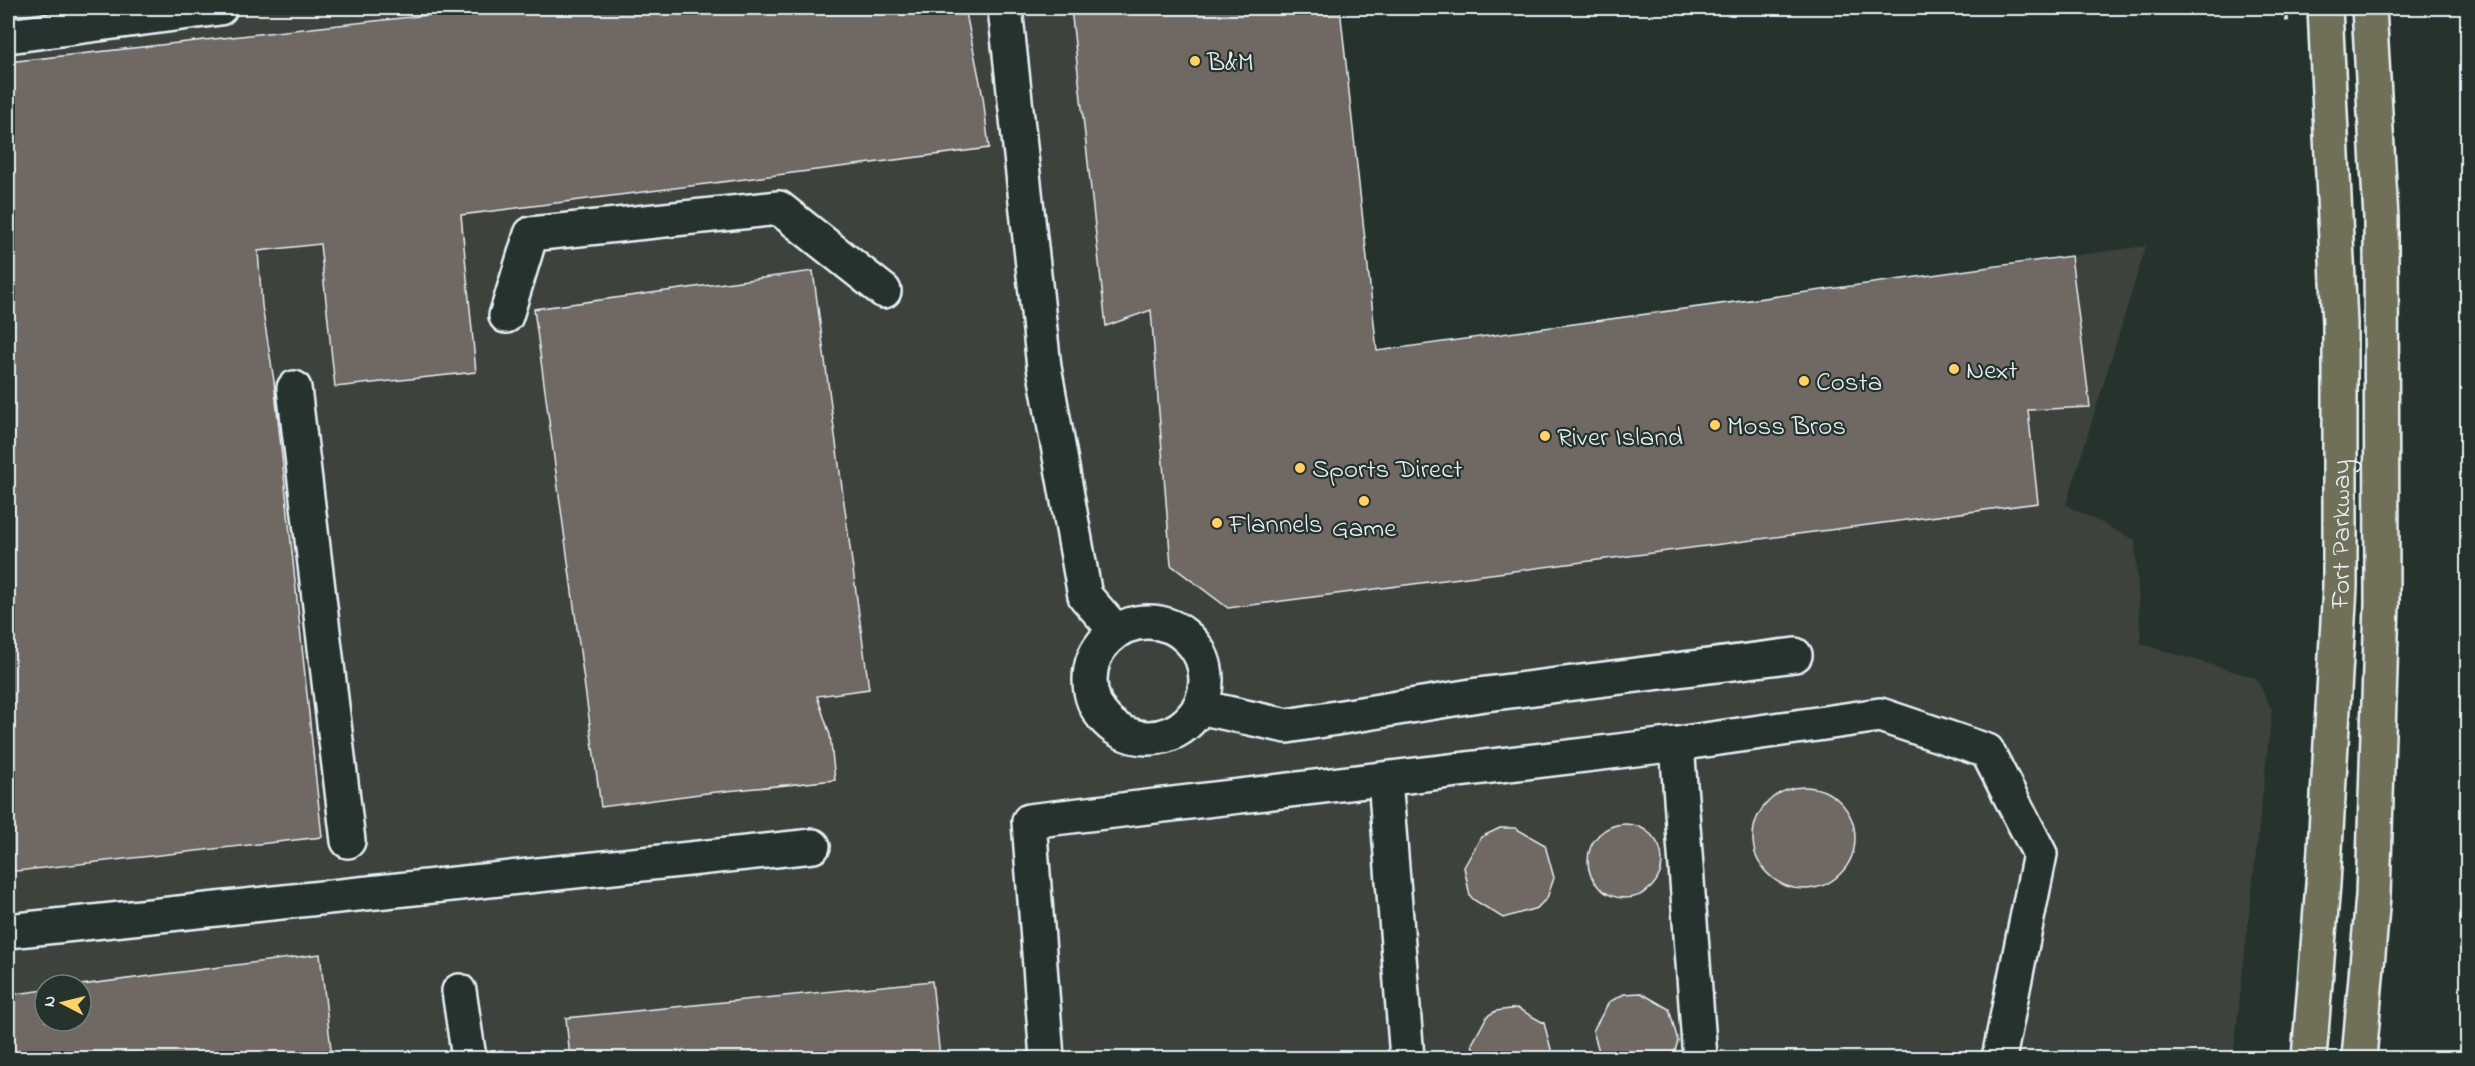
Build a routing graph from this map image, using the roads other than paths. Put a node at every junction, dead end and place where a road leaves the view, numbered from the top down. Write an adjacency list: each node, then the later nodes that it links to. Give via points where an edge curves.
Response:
1 (220, 8): 5 (lane)
2 (1005, 8): 9 (lane, via 1044,367 1085,596)
3 (2325, 8): 23 (main road, Fort Parkway, via 2340,323 2340,586)
4 (2369, 8): 24 (main road, Fort Parkway, via 2381,218 2381,626 2373,896)
5 (8, 36)
6 (884, 291): 7 (lane, via 779,208 531,234)
7 (506, 316)
8 (294, 388): 14 (lane)
9 (1116, 631): 11 (lane, via 1140,622 1161,622 1182,632 1202,658 1206,688); 11 (lane, via 1101,645 1090,671 1090,691 1106,721 1121,732 1142,738 1172,734)
10 (1795, 655): 11 (lane, via 1478,695 1287,726)
11 (1199, 707)
12 (1677, 744): 13 (lane); 21 (lane); 22 (lane, via 1880,715 1987,750 2040,854)
13 (1385, 779): 19 (lane, via 1029,821); 20 (lane)
14 (348, 841)
15 (813, 846): 16 (lane)
16 (8, 931)
17 (459, 991): 18 (lane)
18 (470, 1059)
19 (1047, 1059)
20 (1407, 1059)
21 (1700, 1059)
22 (1998, 1059)
23 (2309, 1059)
24 (2359, 1059)

